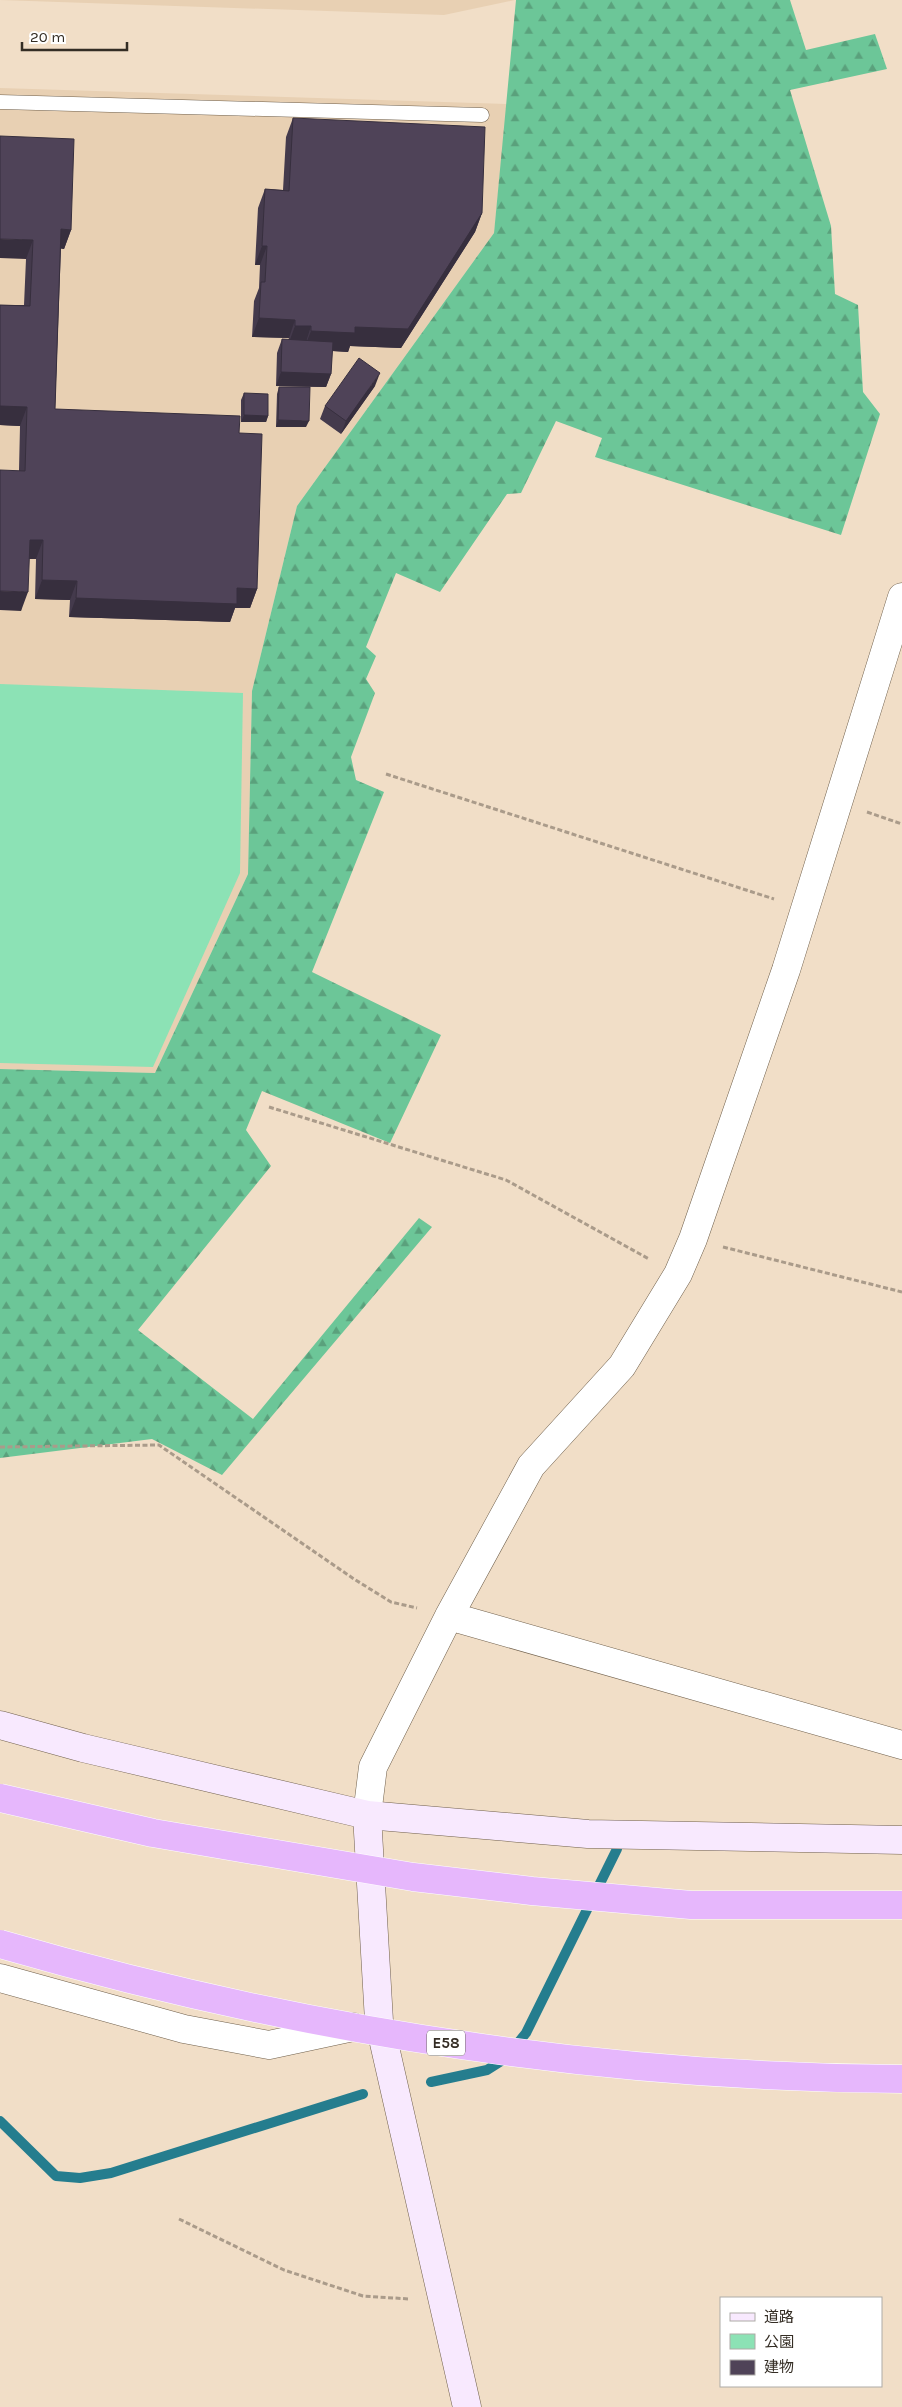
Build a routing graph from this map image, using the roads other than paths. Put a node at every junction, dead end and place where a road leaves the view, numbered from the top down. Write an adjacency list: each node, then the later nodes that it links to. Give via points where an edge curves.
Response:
1 (0, 102): 2 (lane)
2 (482, 115)
3 (902, 597): 4 (street, via 786,970 678,1274 622,1366 532,1466)
4 (448, 1616): 6 (street); 8 (street, via 373,1767)
5 (0, 1725): 8 (street, via 83,1748)
6 (902, 1745)
7 (0, 1798): 10 (highway, bridge, via 153,1834 413,1877 691,1905)
8 (367, 1815): 9 (street, via 588,1834); 13 (street)
9 (902, 1840)
10 (902, 1905)
11 (0, 1944): 14 (highway, E58, bridge, via 63,1962 311,2020 415,2039 523,2054 731,2075)
12 (0, 1978): 13 (street, via 184,2029 269,2044)
13 (379, 2021): 15 (street)
14 (902, 2079)
15 (467, 2407)

